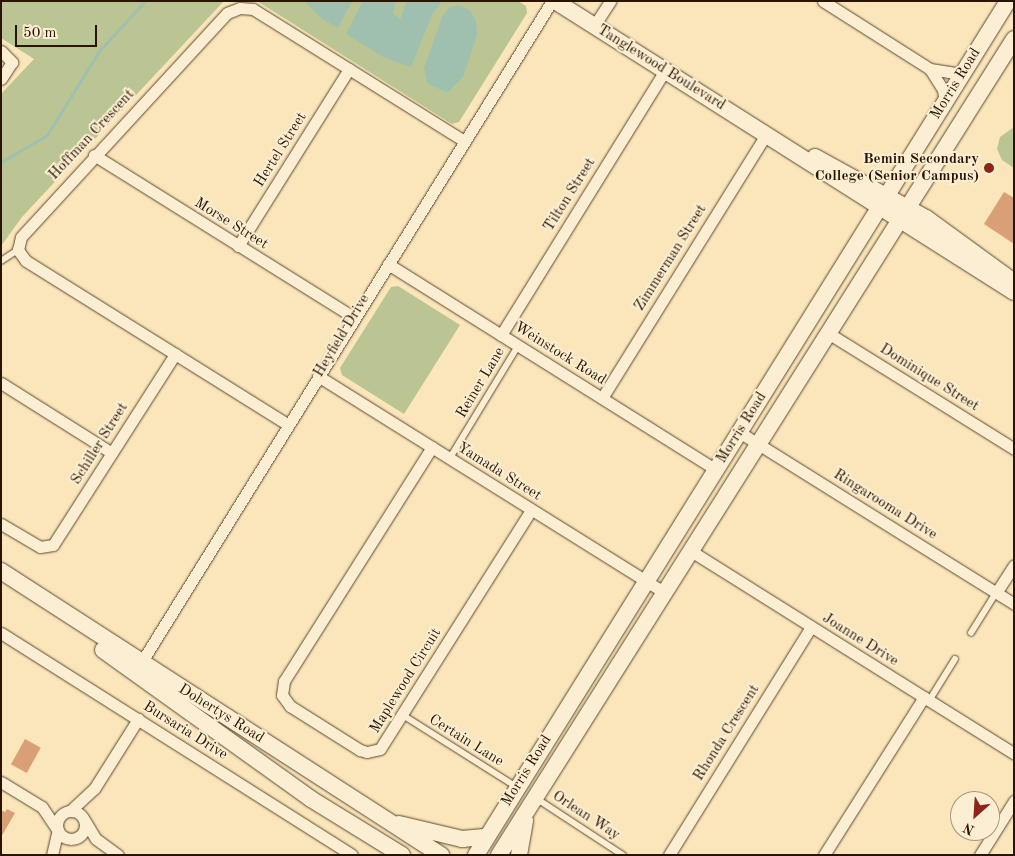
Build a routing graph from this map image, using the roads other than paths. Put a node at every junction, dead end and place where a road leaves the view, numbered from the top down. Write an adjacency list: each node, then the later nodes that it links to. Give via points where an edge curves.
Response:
1 (553, 1): 5 (street, Tanglewood Boulevard); 15 (street, Heyfield Drive)
2 (610, 1): 5 (street)
3 (823, 1): 9 (street)
4 (1008, 1): 11 (street, Morris Road)
5 (594, 26): 10 (street, Tanglewood Boulevard)
6 (1014, 39): 18 (street, Morris Road)
7 (1, 51): 12 (street, via 12,62)
8 (349, 69): 15 (street, Hoffman Crescent); 16 (street, Hoffman Crescent, via 253,9 234,9); 20 (street, Hertel Street)
9 (930, 69): 11 (street); 13 (street, via 943,90)
10 (665, 71): 14 (street, Tanglewood Boulevard); 28 (street, Tilton Street)
11 (962, 74): 13 (street, Morris Road)
12 (1, 79)
13 (945, 101): 17 (street, Morris Road)
14 (766, 135): 17 (street, Tanglewood Boulevard); 33 (street, Zimmerman Street)
15 (464, 141): 23 (street, Heyfield Drive)
16 (94, 155): 20 (street, Morse Street); 21 (street, Hoffman Crescent, via 29,226 18,243)
17 (882, 201): 18 (street, Tanglewood Boulevard); 19 (street, Tanglewood Boulevard); 35 (street, Morris Road)
18 (907, 206): 19 (street, Morris Road); 24 (street, Tanglewood Boulevard, via 971,248)
19 (898, 220): 25 (street, Tanglewood Boulevard); 27 (street, Morris Road)
20 (238, 246): 26 (street, Morse Street)
21 (18, 250): 22 (lane); 30 (street, via 26,261)
22 (1, 261)
23 (388, 264): 26 (street, Heyfield Drive); 28 (street, Weinstock Road)
24 (1014, 282)
25 (1014, 292)
26 (353, 318): 31 (street, Heyfield Drive)
27 (828, 333): 36 (street, Morris Road); 38 (street, Dominique Street)
28 (501, 335): 29 (street, Weinstock Road)
29 (518, 346): 33 (street, Weinstock Road); 40 (lane, Reiner Lane)
30 (175, 354): 34 (street); 39 (street, Schiller Street)
31 (318, 376): 34 (street, Heyfield Drive); 37 (street, Yamada Street)
32 (1, 383): 39 (street)
33 (602, 398): 41 (street, Weinstock Road)
34 (287, 424): 55 (street, Heyfield Drive)
35 (739, 432): 36 (street, Ringarooma Drive); 41 (street, Morris Road)
36 (758, 444): 44 (street, Morris Road); 49 (street, Ringarooma Drive)
37 (432, 447): 40 (street, Yamada Street); 57 (street, Maplewood Circuit, via 281,688 290,706 368,752 384,745)
38 (1014, 449)
39 (112, 453): 43 (street, Schiller Street, via 58,540 48,547 33,544)
40 (450, 458): 42 (street, Yamada Street)
41 (716, 470): 47 (street, Morris Road)
42 (532, 510): 47 (street, Yamada Street); 57 (street, Maplewood Circuit)
43 (1, 524)
44 (691, 551): 48 (street, Morris Road); 51 (street, Joanne Drive)
45 (1014, 565): 49 (street)
46 (1, 572): 55 (street, Dohertys Road)
47 (646, 581): 48 (street, Yamada Street); 61 (street, Morris Road)
48 (665, 593): 63 (street, Morris Road)
49 (996, 593): 50 (street, Ringarooma Drive); 53 (lane)
50 (1014, 604)
51 (811, 627): 56 (street, Joanne Drive); 83 (street, Rhonda Crescent)
52 (1, 633): 58 (street, Bursaria Drive)
53 (971, 633)
54 (955, 659): 56 (lane)
55 (138, 668): 69 (street, Dohertys Road); 77 (street, Dohertys Road, via 311,799)
56 (926, 699): 59 (street, Joanne Drive); 84 (street)
57 (403, 715): 61 (lane, Certain Lane)
58 (138, 719): 62 (street); 76 (street, Bursaria Drive)
59 (1014, 754)
60 (1, 782): 65 (street)
61 (517, 787): 71 (street, Morris Road)
62 (94, 789): 66 (street); 68 (street)
63 (536, 798): 67 (street, Morris Road); 82 (lane, Orlean Way)
64 (1014, 801): 85 (street)
65 (38, 805): 66 (street); 70 (street, via 48,813)
66 (69, 811): 68 (street, via 76,812); 70 (street, via 60,816)
67 (525, 816): 80 (street, Morris Road); 81 (street)
68 (84, 820): 72 (street, via 82,834); 73 (street, via 91,833)
69 (392, 822): 71 (street, via 462,839); 78 (street, Dohertys Road)
70 (58, 829): 72 (street, via 66,838); 74 (street)
71 (487, 837): 79 (street, Morris Road)
72 (73, 839): 73 (street); 74 (street)
73 (107, 848): 75 (street)
74 (53, 855)
75 (118, 855)
76 (352, 855)
77 (402, 855)
78 (441, 855)
79 (476, 855)
80 (499, 855)
81 (519, 855)
82 (623, 855)
83 (669, 855)
84 (824, 855)
85 (980, 855)

